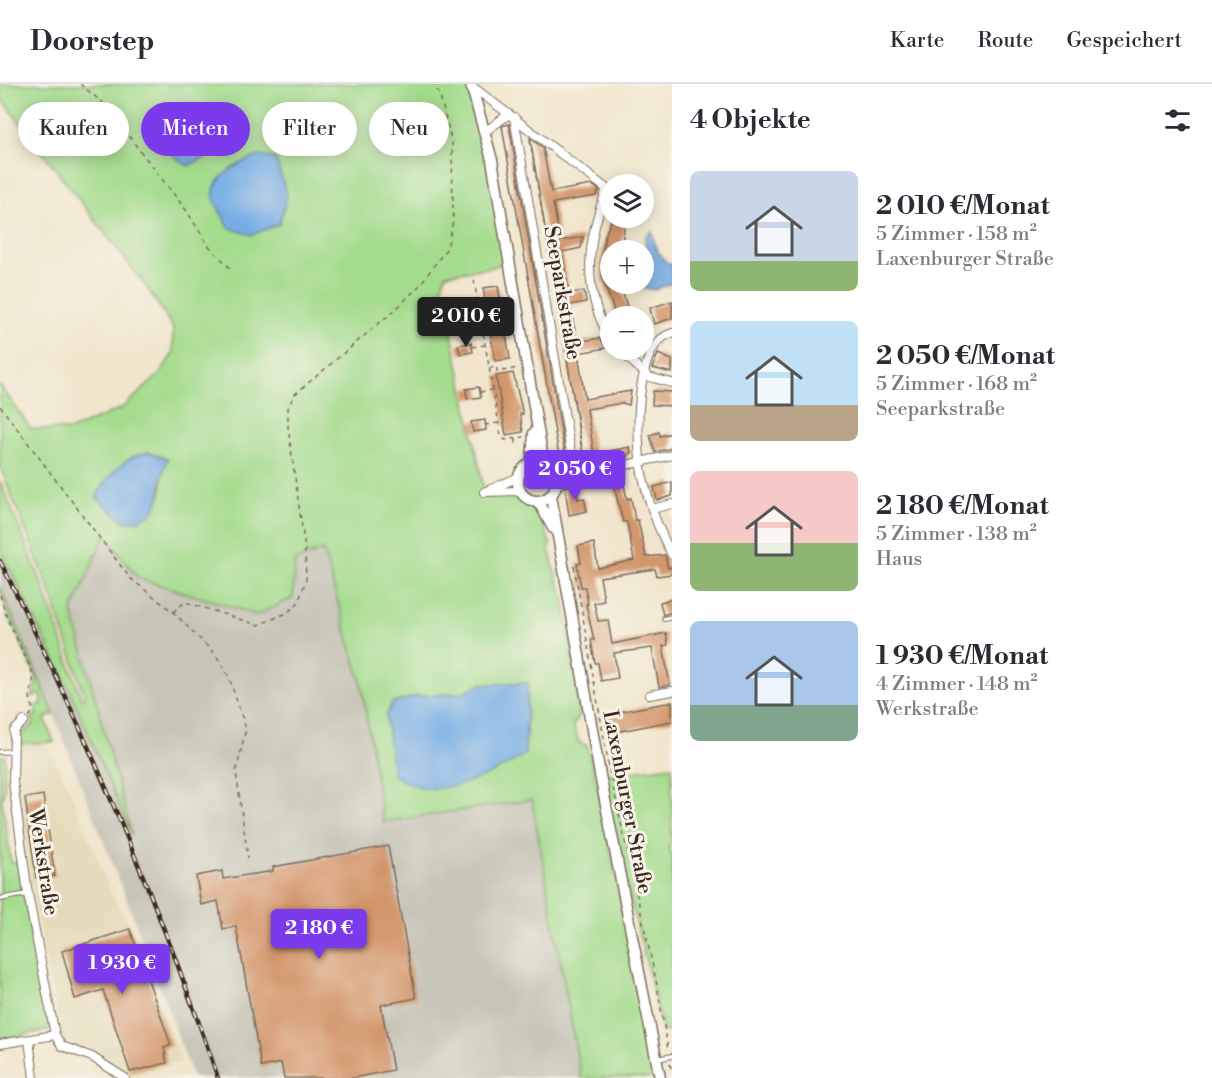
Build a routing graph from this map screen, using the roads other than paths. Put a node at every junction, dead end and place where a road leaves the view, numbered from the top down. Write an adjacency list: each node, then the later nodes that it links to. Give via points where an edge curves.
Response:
1 (472, 85): 2 (street); 3 (main road)
2 (512, 116): 3 (street); 4 (street, via 607,189 590,244 589,272); 15 (street, Seeparkstraße)
3 (486, 131): 9 (main road)
4 (600, 317)
5 (672, 333): 7 (street, via 655,345)
6 (630, 360): 7 (street)
7 (644, 372): 8 (street); 11 (street)
8 (672, 383)
9 (535, 409): 12 (main road); 13 (main road, via 532,459)
10 (672, 455): 11 (street)
11 (640, 461): 15 (street); 22 (street)
12 (544, 465): 13 (main road); 14 (main road)
13 (528, 466): 16 (main road)
14 (554, 473): 15 (street); 17 (main road)
15 (574, 473): 17 (street)
16 (519, 477): 18 (main road); 18 (street, via 484,492)
17 (556, 485): 19 (main road)
18 (520, 490): 20 (main road)
19 (550, 496): 20 (main road); 23 (main road, Laxenburger Straße)
20 (535, 501): 23 (main road, Laxenburger Straße)
21 (672, 504): 22 (street)
22 (652, 509): 24 (street)
23 (556, 534): 38 (main road, Laxenburger Straße)
24 (672, 555)
25 (672, 617): 26 (lane)
26 (664, 619)
27 (672, 691): 28 (street)
28 (650, 695)
29 (24, 721): 30 (street, Werkstraße, via 14,731)
30 (12, 751): 31 (lane); 32 (street, Werkstraße, via 12,782)
31 (0, 752)
32 (28, 894): 33 (lane); 34 (street, Werkstraße)
33 (0, 899)
34 (55, 1035): 35 (street); 40 (street, via 62,1046 92,1057)
35 (29, 1040): 36 (street); 39 (street)
36 (0, 1044)
37 (671, 1057): 38 (lane)
38 (657, 1059): 41 (main road, Laxenburger Straße)
39 (34, 1078)
40 (125, 1078)
41 (660, 1078)

